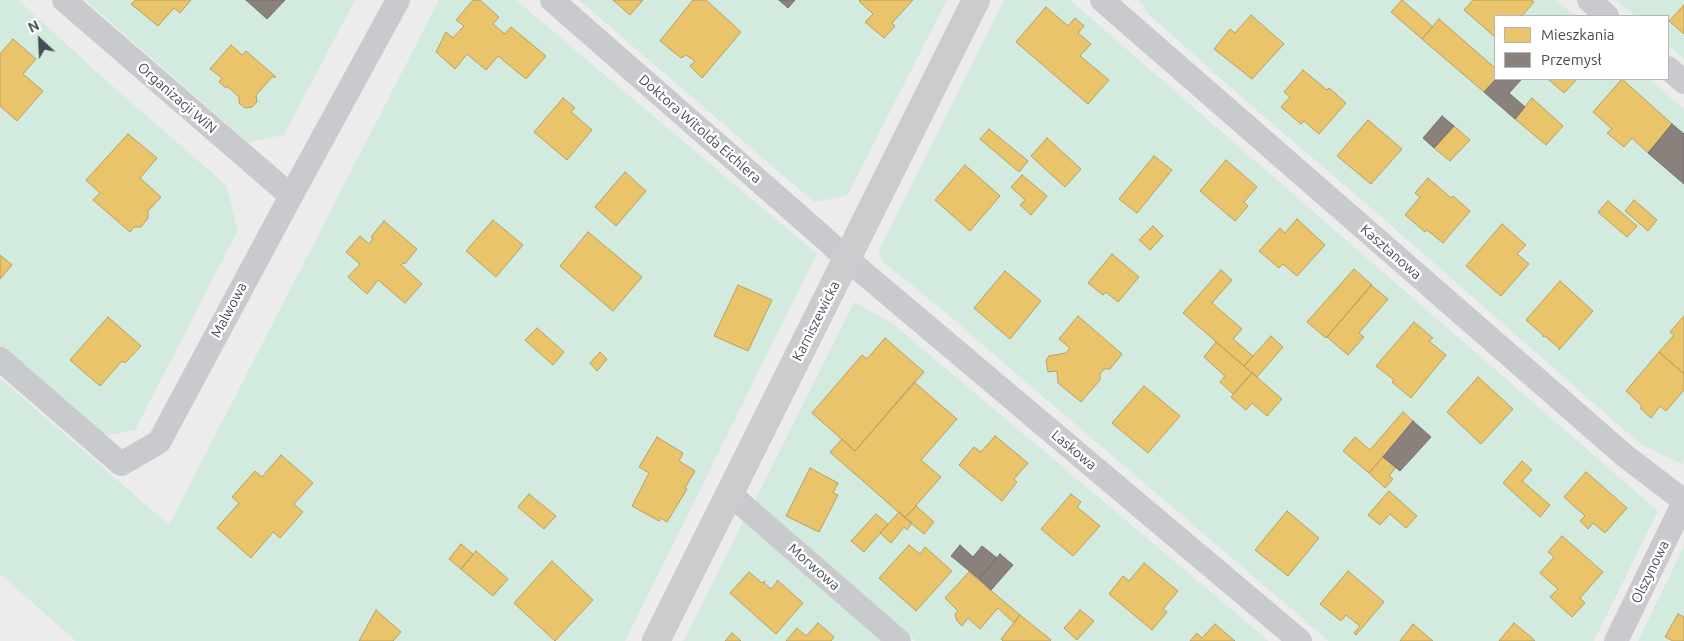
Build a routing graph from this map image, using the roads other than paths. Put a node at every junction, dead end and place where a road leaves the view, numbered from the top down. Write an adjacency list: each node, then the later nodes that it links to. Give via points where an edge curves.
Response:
1 (64, 0): 10 (street, Organizacji WiN)
2 (398, 0): 10 (street, Malwowa)
3 (552, 0): 11 (street, Doktora Witolda Eichlera)
4 (976, 0): 11 (street, Karniszewicka)
5 (1102, 0): 14 (street, Kasztanowa, via 1624,455)
6 (1589, 0): 7 (street)
7 (1606, 15)
8 (1669, 69): 9 (street)
9 (1684, 82)
10 (290, 196): 12 (street, Malwowa, via 159,442 121,464)
11 (847, 259): 13 (street, Karniszewicka); 17 (street, Laskowa)
12 (0, 359)
13 (730, 494): 15 (street, Karniszewicka); 16 (street, Morwowa)
14 (1684, 502): 18 (street, Olszynowa)
15 (656, 641)
16 (899, 641)
17 (1300, 641)
18 (1616, 641)

